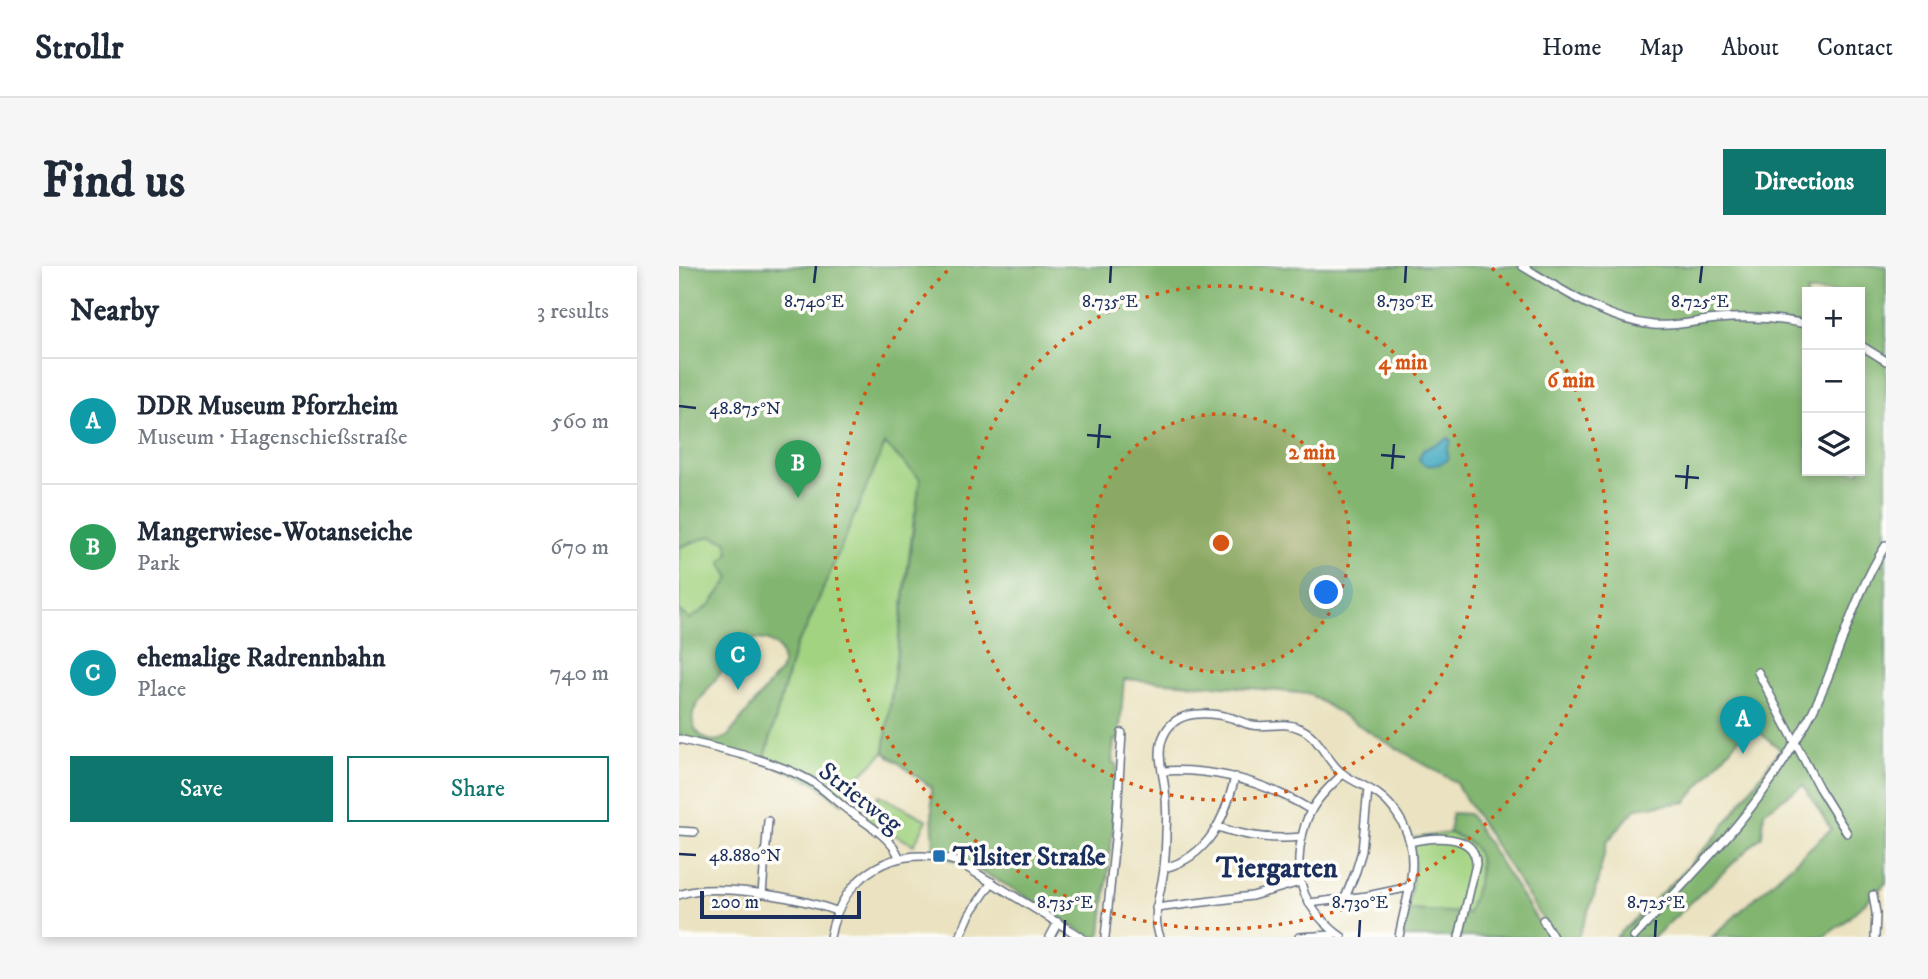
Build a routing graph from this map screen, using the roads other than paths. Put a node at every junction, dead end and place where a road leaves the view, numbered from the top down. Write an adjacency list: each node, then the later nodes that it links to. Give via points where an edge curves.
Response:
1 (1522, 266): 2 (street, via 1595,307 1640,323 1672,325 1752,317)
2 (1802, 323)
3 (1865, 348): 4 (street)
4 (1886, 361)
5 (1886, 545): 9 (street, via 1866,580 1825,684)
6 (1758, 672): 9 (street)
7 (1122, 733): 41 (street)
8 (679, 740): 22 (street, Strietweg, via 805,778 882,835)
9 (1796, 742): 19 (street); 47 (street, via 1735,830)
10 (1162, 771): 11 (street, via 1160,746 1168,728 1191,714 1204,714 1250,725 1284,724 1301,729 1319,743); 12 (street, via 1206,771); 23 (street, via 1167,810)
11 (1343, 774): 13 (street); 14 (street)
12 (1235, 777): 14 (street); 16 (street)
13 (1368, 789): 21 (street, via 1397,814); 30 (street, via 1362,851)
14 (1311, 810): 20 (street)
15 (768, 821): 27 (street)
16 (1218, 827): 20 (street, via 1274,839); 23 (street, via 1187,861)
17 (679, 831): 18 (street)
18 (694, 832)
19 (1847, 832)
20 (1302, 837): 25 (street)
21 (1410, 842): 26 (street); 45 (street, via 1449,839 1474,852 1476,864)
22 (899, 857): 24 (street, Strietweg, via 958,862); 33 (street, via 866,874)
23 (1164, 868): 32 (street)
24 (992, 882): 35 (street, Strietweg); 38 (street)
25 (1300, 882): 31 (street); 32 (street, via 1252,896)
26 (1410, 887): 30 (street); 44 (street)
27 (762, 894): 28 (street, via 713,890); 33 (street)
28 (679, 895)
29 (1873, 895): 48 (street)
30 (1345, 898): 31 (street)
31 (1309, 903): 36 (street)
32 (1156, 908): 42 (street)
33 (836, 911): 37 (street)
34 (1543, 920): 46 (street)
35 (1058, 922): 39 (street); 40 (street, Strietweg)
36 (1339, 934): 43 (street)
37 (830, 937)
38 (960, 937)
39 (1050, 937)
40 (1081, 937)
41 (1105, 937)
42 (1160, 937)
43 (1299, 937)
44 (1399, 937)
45 (1459, 937)
46 (1553, 937)
47 (1634, 937)
48 (1875, 937)

